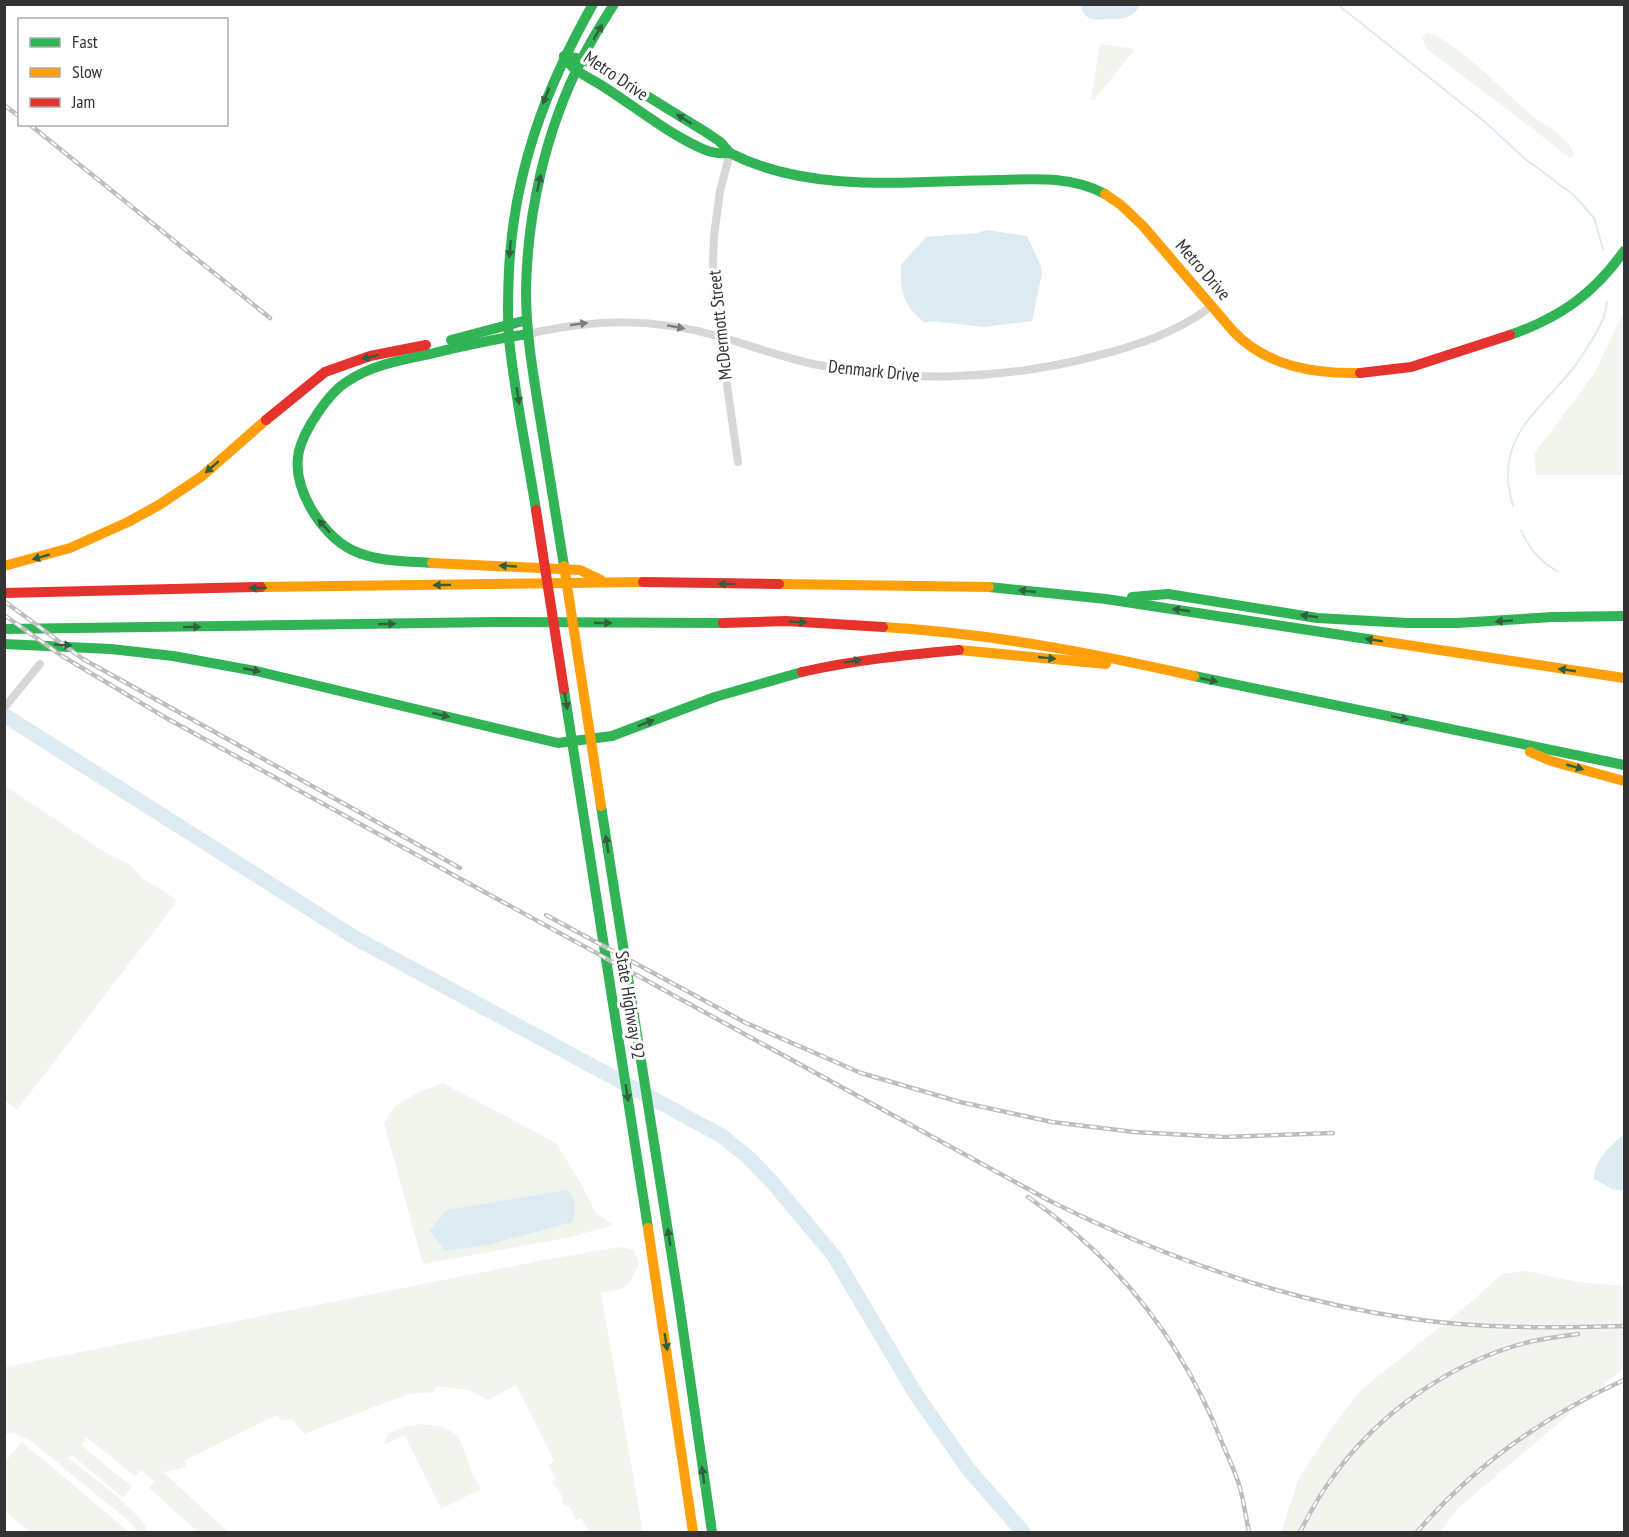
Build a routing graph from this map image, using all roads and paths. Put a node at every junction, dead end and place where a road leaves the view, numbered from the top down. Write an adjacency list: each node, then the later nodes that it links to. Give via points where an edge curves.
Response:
1 (593, 4): 3 (main road, State Highway 92)
2 (614, 4): 4 (main road, State Highway 92, one-way to 2)
3 (564, 56): 4 (main road, Metro Drive); 5 (main road, Metro Drive); 10 (main road, State Highway 92, one-way to 10, via 536,122 520,180 509,247)
4 (582, 59): 5 (main road, State Highway 92); 6 (main road, Metro Drive, one-way to 4, via 704,131)
5 (577, 71): 6 (main road, Metro Drive, via 704,150); 9 (main road, State Highway 92, one-way to 5, via 531,224 546,156)
6 (730, 153): 8 (main road, Metro Drive, via 813,180 1049,179 1086,184 1104,192 1128,211); 12 (street, McDermott Street, via 714,236)
7 (1624, 251): 8 (main road, Metro Drive, via 1594,288 1544,323 1467,350 1389,371 1322,371 1275,359 1247,344)
8 (1212, 306): 12 (street, Denmark Drive, via 1172,331 1133,346 1058,365 982,375 859,372 787,358)
9 (527, 320): 10 (main road); 11 (main road, State Highway 92)
10 (508, 323): 13 (main road, State Highway 92); 15 (main road, one-way to 15, via 325,372 201,477 159,505 70,548)
11 (528, 334): 12 (street, Denmark Drive, one-way to 12, via 589,322 631,322); 13 (main road); 26 (main road, State Highway 92)
12 (720, 336): 14 (street, McDermott Street)
13 (509, 338): 16 (main road, one-way to 13, via 580,570 380,560 350,549 330,533 301,488 297,461 303,439 324,402 347,381 377,366); 28 (main road, State Highway 92, one-way to 28)
14 (738, 462)
15 (4, 567)
16 (606, 582): 17 (main road, one-way to 17); 18 (main road, one-way to 16, via 992,587)
17 (4, 593)
18 (1106, 600): 19 (main road, one-way to 18, via 1408,623 1317,618 1168,594); 24 (main road, one-way to 18)
19 (1624, 616)
20 (4, 629): 23 (main road, one-way to 23, via 786,621 904,628 998,639)
21 (4, 644): 28 (main road, one-way to 28, via 173,656 256,670 558,743)
22 (40, 664): 25 (street)
23 (1152, 667): 26 (main road, one-way to 23, via 612,736 715,697 779,678 889,656 963,650); 27 (main road, one-way to 27)
24 (1624, 678)
25 (4, 708)
26 (591, 739): 28 (main road); 32 (main road, State Highway 92, one-way to 26)
27 (1501, 739): 29 (main road); 30 (main road, one-way to 30, via 1551,761)
28 (572, 741): 31 (main road, State Highway 92, one-way to 31)
29 (1624, 765)
30 (1624, 781)
31 (693, 1533)
32 (712, 1533)

